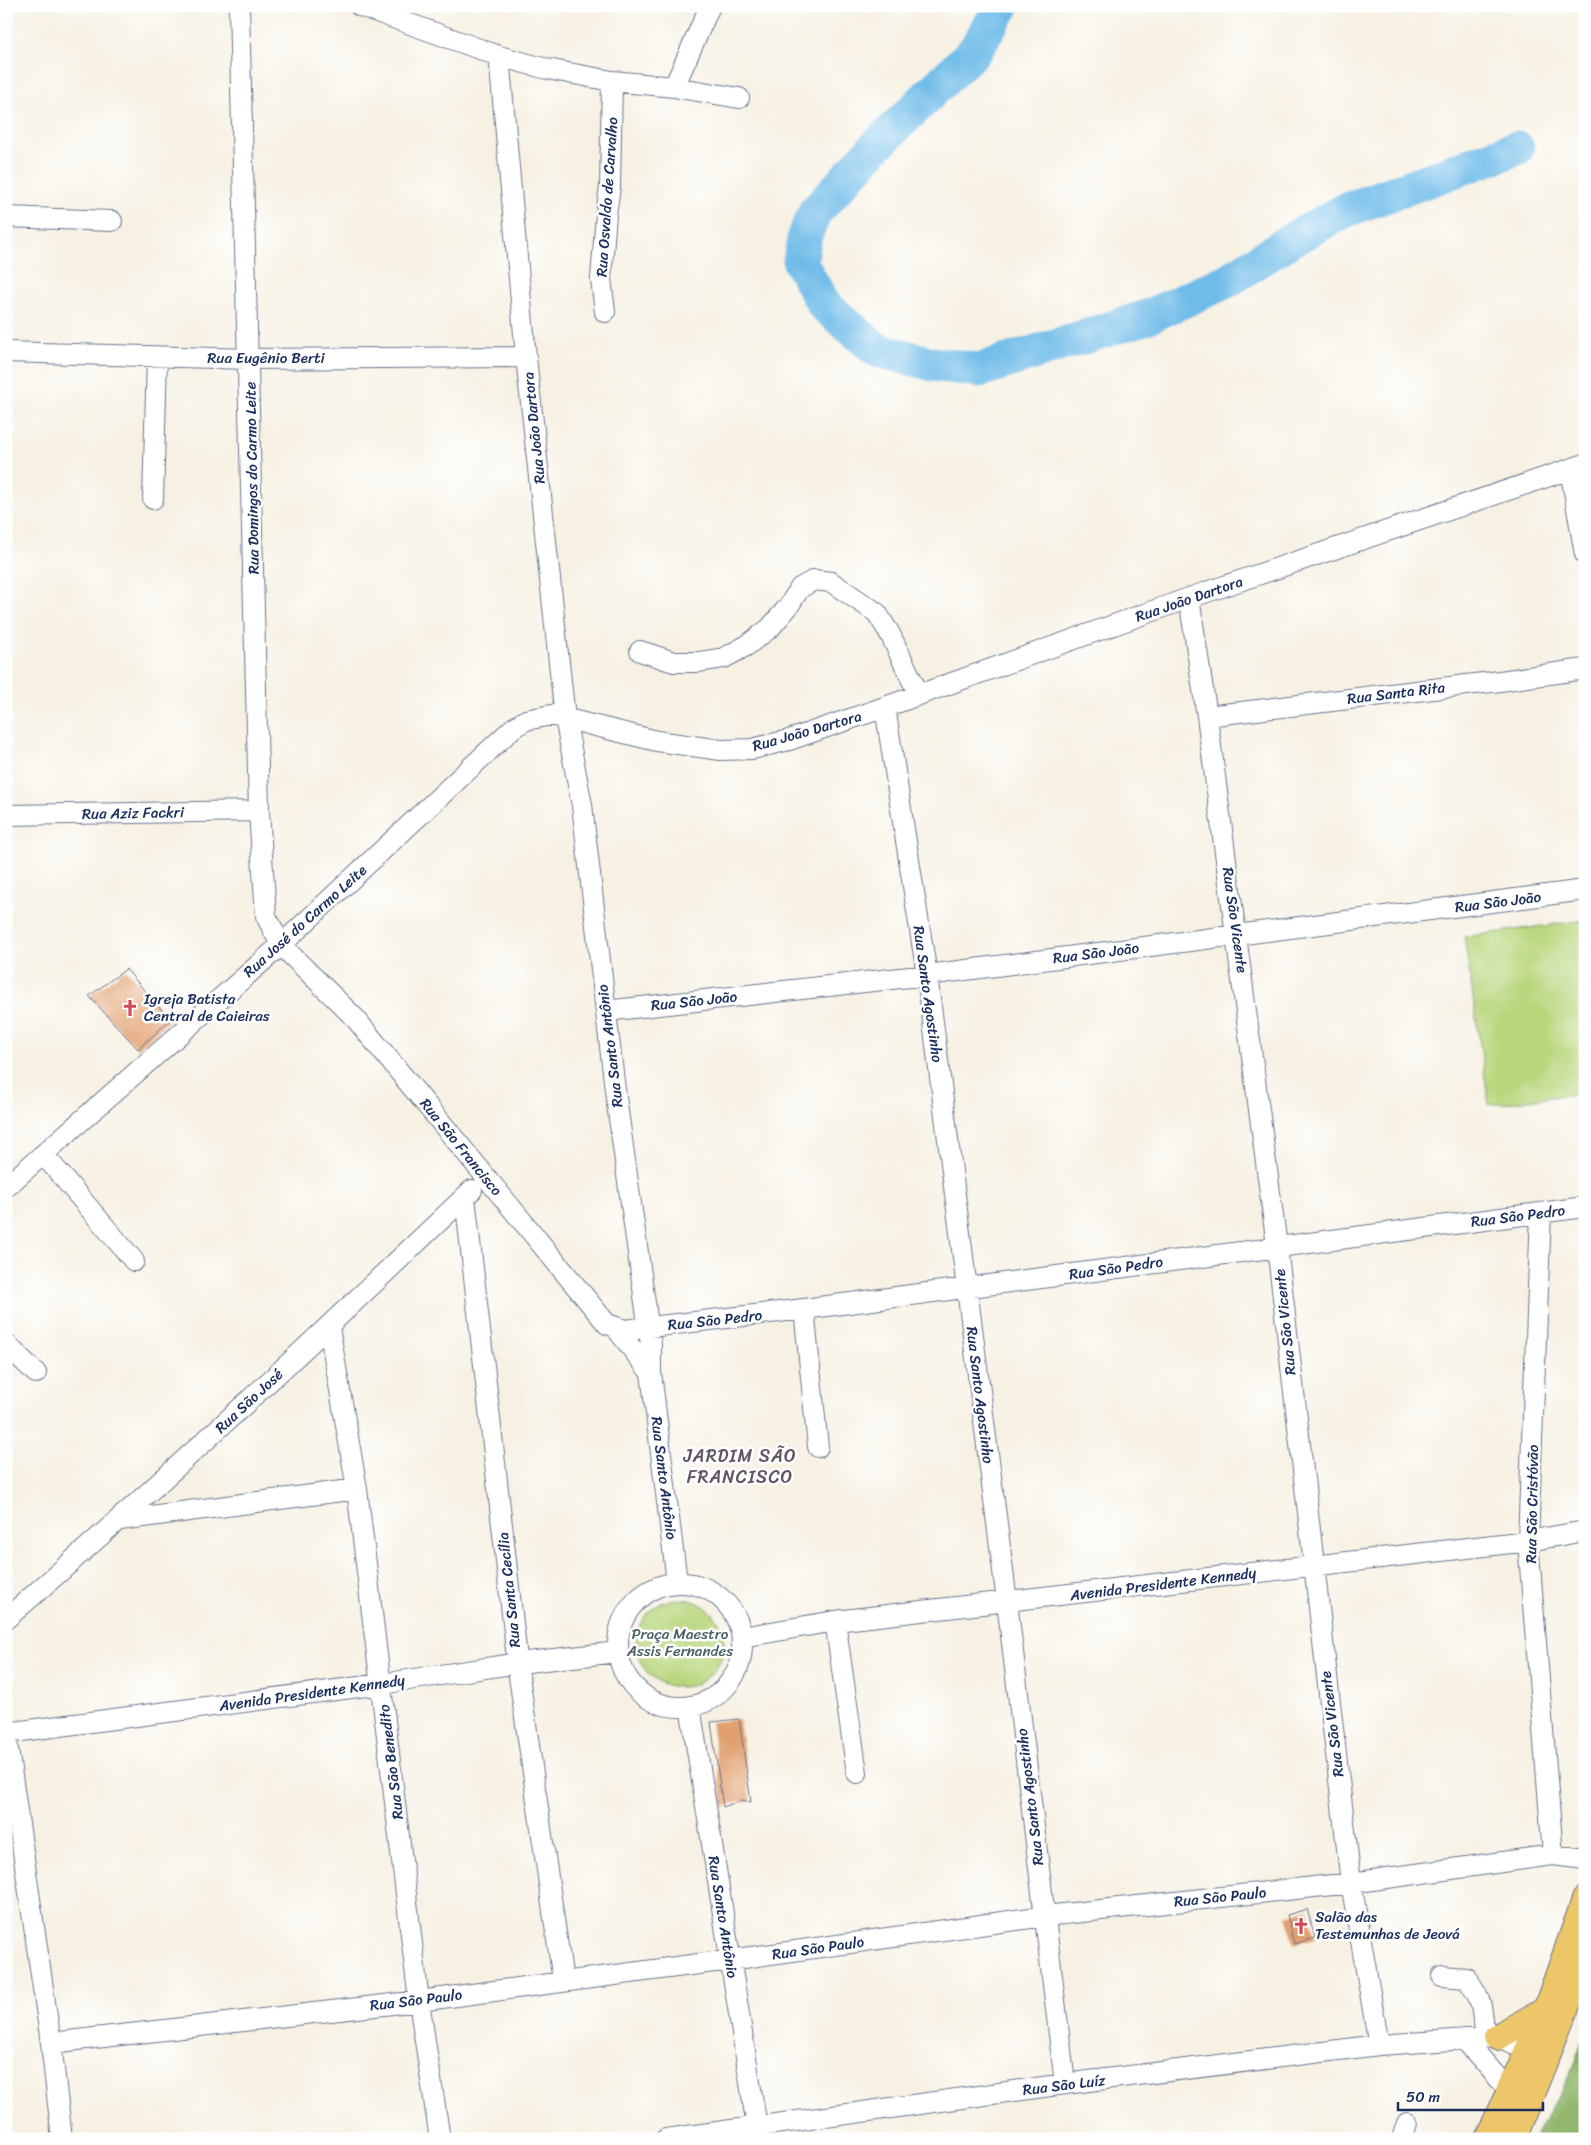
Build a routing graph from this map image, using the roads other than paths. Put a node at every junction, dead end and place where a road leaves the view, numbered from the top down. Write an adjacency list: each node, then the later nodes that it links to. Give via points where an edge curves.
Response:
1 (239, 6): 14 (street, Rua Domingos do Carmo Leite)
2 (360, 6): 4 (street)
3 (710, 6): 6 (street)
4 (499, 56): 5 (street); 13 (street, Rua João Dartora)
5 (612, 81): 6 (street); 10 (street, Rua Osvaldo de Carvalho, via 610,187 601,279)
6 (674, 87): 7 (street)
7 (739, 98)
8 (6, 217): 9 (street)
9 (112, 221)
10 (605, 312)
11 (6, 352): 12 (street, Rua Eugênio Berti)
12 (157, 356): 14 (street, Rua Eugênio Berti); 16 (street)
13 (526, 357): 14 (street, Rua Eugênio Berti); 24 (street, Rua João Dartora)
14 (249, 359): 25 (street, Rua Domingos do Carmo Leite)
15 (1577, 467): 17 (street); 18 (street, Rua João Dartora)
16 (153, 498)
17 (1585, 554)
18 (1189, 598): 21 (street, Rua João Dartora); 23 (street, Rua São Vicente)
19 (640, 651): 21 (street, via 674,662 724,658 770,628 800,588 814,580 831,582 877,613)
20 (1585, 669): 23 (street, Rua Santa Rita)
21 (919, 695): 22 (street, Rua João Dartora)
22 (885, 707): 24 (street, Rua João Dartora, via 789,740 752,749 721,750 657,740); 30 (street, Rua Santo Agostinho)
23 (1207, 716): 28 (street, Rua São Vicente)
24 (565, 718): 29 (street, Rua José do Carmo Leite, via 538,716 513,728); 31 (street, Rua Santo Antônio, via 582,805)
25 (259, 811): 26 (street, Rua Aziz Fackri); 29 (street, Rua Domingos do Carmo Leite, via 266,916)
26 (6, 815)
27 (1585, 890): 28 (street, Rua São João)
28 (1237, 935): 30 (street, Rua São João); 38 (street, Rua São Vicente)
29 (281, 945): 32 (street, Rua José do Carmo Leite); 33 (street, Rua São Francisco, via 355,1018)
30 (927, 975): 31 (street, Rua São João); 40 (street, Rua Santo Agostinho)
31 (606, 1011): 43 (street, Rua Santo Antônio)
32 (44, 1155): 34 (street, Rua José do Carmo Leite); 39 (street)
33 (486, 1177): 35 (street, Rua São José); 44 (street, Rua São Francisco, via 607,1324)
34 (6, 1187)
35 (465, 1197): 42 (street, Rua São José); 60 (street, Rua Santa Cecília)
36 (1585, 1207): 37 (street, Rua São Pedro)
37 (1541, 1213): 38 (street, Rua São Pedro); 52 (street, Rua São Cristóvão)
38 (1277, 1246): 40 (street, Rua São Pedro); 53 (street, Rua São Vicente)
39 (134, 1261)
40 (966, 1289): 41 (street, Rua São Pedro); 55 (street, Rua Santo Agostinho)
41 (804, 1310): 43 (street, Rua São Pedro); 48 (street)
42 (329, 1327): 49 (street, Rua São Benedito); 50 (street, Rua São José)
43 (648, 1327): 44 (street); 47 (street, Rua Santo Antônio)
44 (616, 1328): 47 (street)
45 (6, 1344): 46 (street)
46 (36, 1373)
47 (651, 1373): 54 (street, Rua Santo Antônio)
48 (818, 1447)
49 (357, 1489): 50 (street); 61 (street, Rua São Benedito)
50 (120, 1520): 56 (street, Rua São José)
51 (1585, 1531): 52 (street, Avenida Presidente Kennedy)
52 (1528, 1541): 53 (street, Avenida Presidente Kennedy); 65 (street, Rua São Cristóvão)
53 (1313, 1566): 55 (street, Avenida Presidente Kennedy); 67 (street, Rua São Vicente)
54 (677, 1582): 58 (street, via 715,1593 729,1607); 59 (street, via 658,1586 640,1596 627,1611 620,1629)
55 (1007, 1602): 57 (street, Avenida Presidente Kennedy); 69 (street, Rua Santo Agostinho)
56 (6, 1619)
57 (835, 1621): 58 (street, Avenida Presidente Kennedy); 64 (street)
58 (742, 1637): 62 (street, via 739,1662 732,1678 706,1701)
59 (618, 1652): 60 (street, Avenida Presidente Kennedy); 62 (street, via 622,1669 634,1686 650,1699 669,1706)
60 (518, 1663): 61 (street, Avenida Presidente Kennedy); 73 (street, Rua Santa Cecília)
61 (382, 1684): 63 (street, Avenida Presidente Kennedy); 74 (street, Rua São Benedito)
62 (690, 1706): 70 (street, Rua Santo Antônio)
63 (6, 1734): 77 (street)
64 (857, 1773)
65 (1553, 1855): 66 (street, Rua São Paulo); 67 (street, Rua São Paulo)
66 (1585, 1859)
67 (1351, 1883): 69 (street, Rua São Paulo); 78 (street, Rua São Vicente)
68 (1585, 1900): 75 (main road)
69 (1044, 1916): 70 (street, Rua São Paulo); 80 (street, Rua Santo Agostinho)
70 (729, 1960): 73 (street, Rua São Paulo); 82 (street, Rua Santo Antônio)
71 (1585, 1960): 79 (main road)
72 (1442, 1976): 76 (street, via 1466,1978 1476,1989 1483,2006)
73 (563, 1981): 74 (street, Rua São Paulo)
74 (419, 2001): 77 (street, Rua São Paulo); 86 (street, Rua São Benedito)
75 (1546, 2010): 76 (main road); 79 (main road)
76 (1482, 2038): 78 (street, Rua São Luíz); 79 (street); 81 (street)
77 (51, 2043): 85 (street)
78 (1379, 2045): 80 (street, Rua São Luíz)
79 (1536, 2054): 81 (main road)
80 (1066, 2084): 82 (street, Rua São Luíz)
81 (1514, 2087): 84 (main road)
82 (757, 2127): 83 (street, Rua São Luíz)
83 (730, 2135): 87 (street, Rua São Luíz)
84 (1498, 2135)
85 (62, 2139)
86 (440, 2139)
87 (666, 2139)

